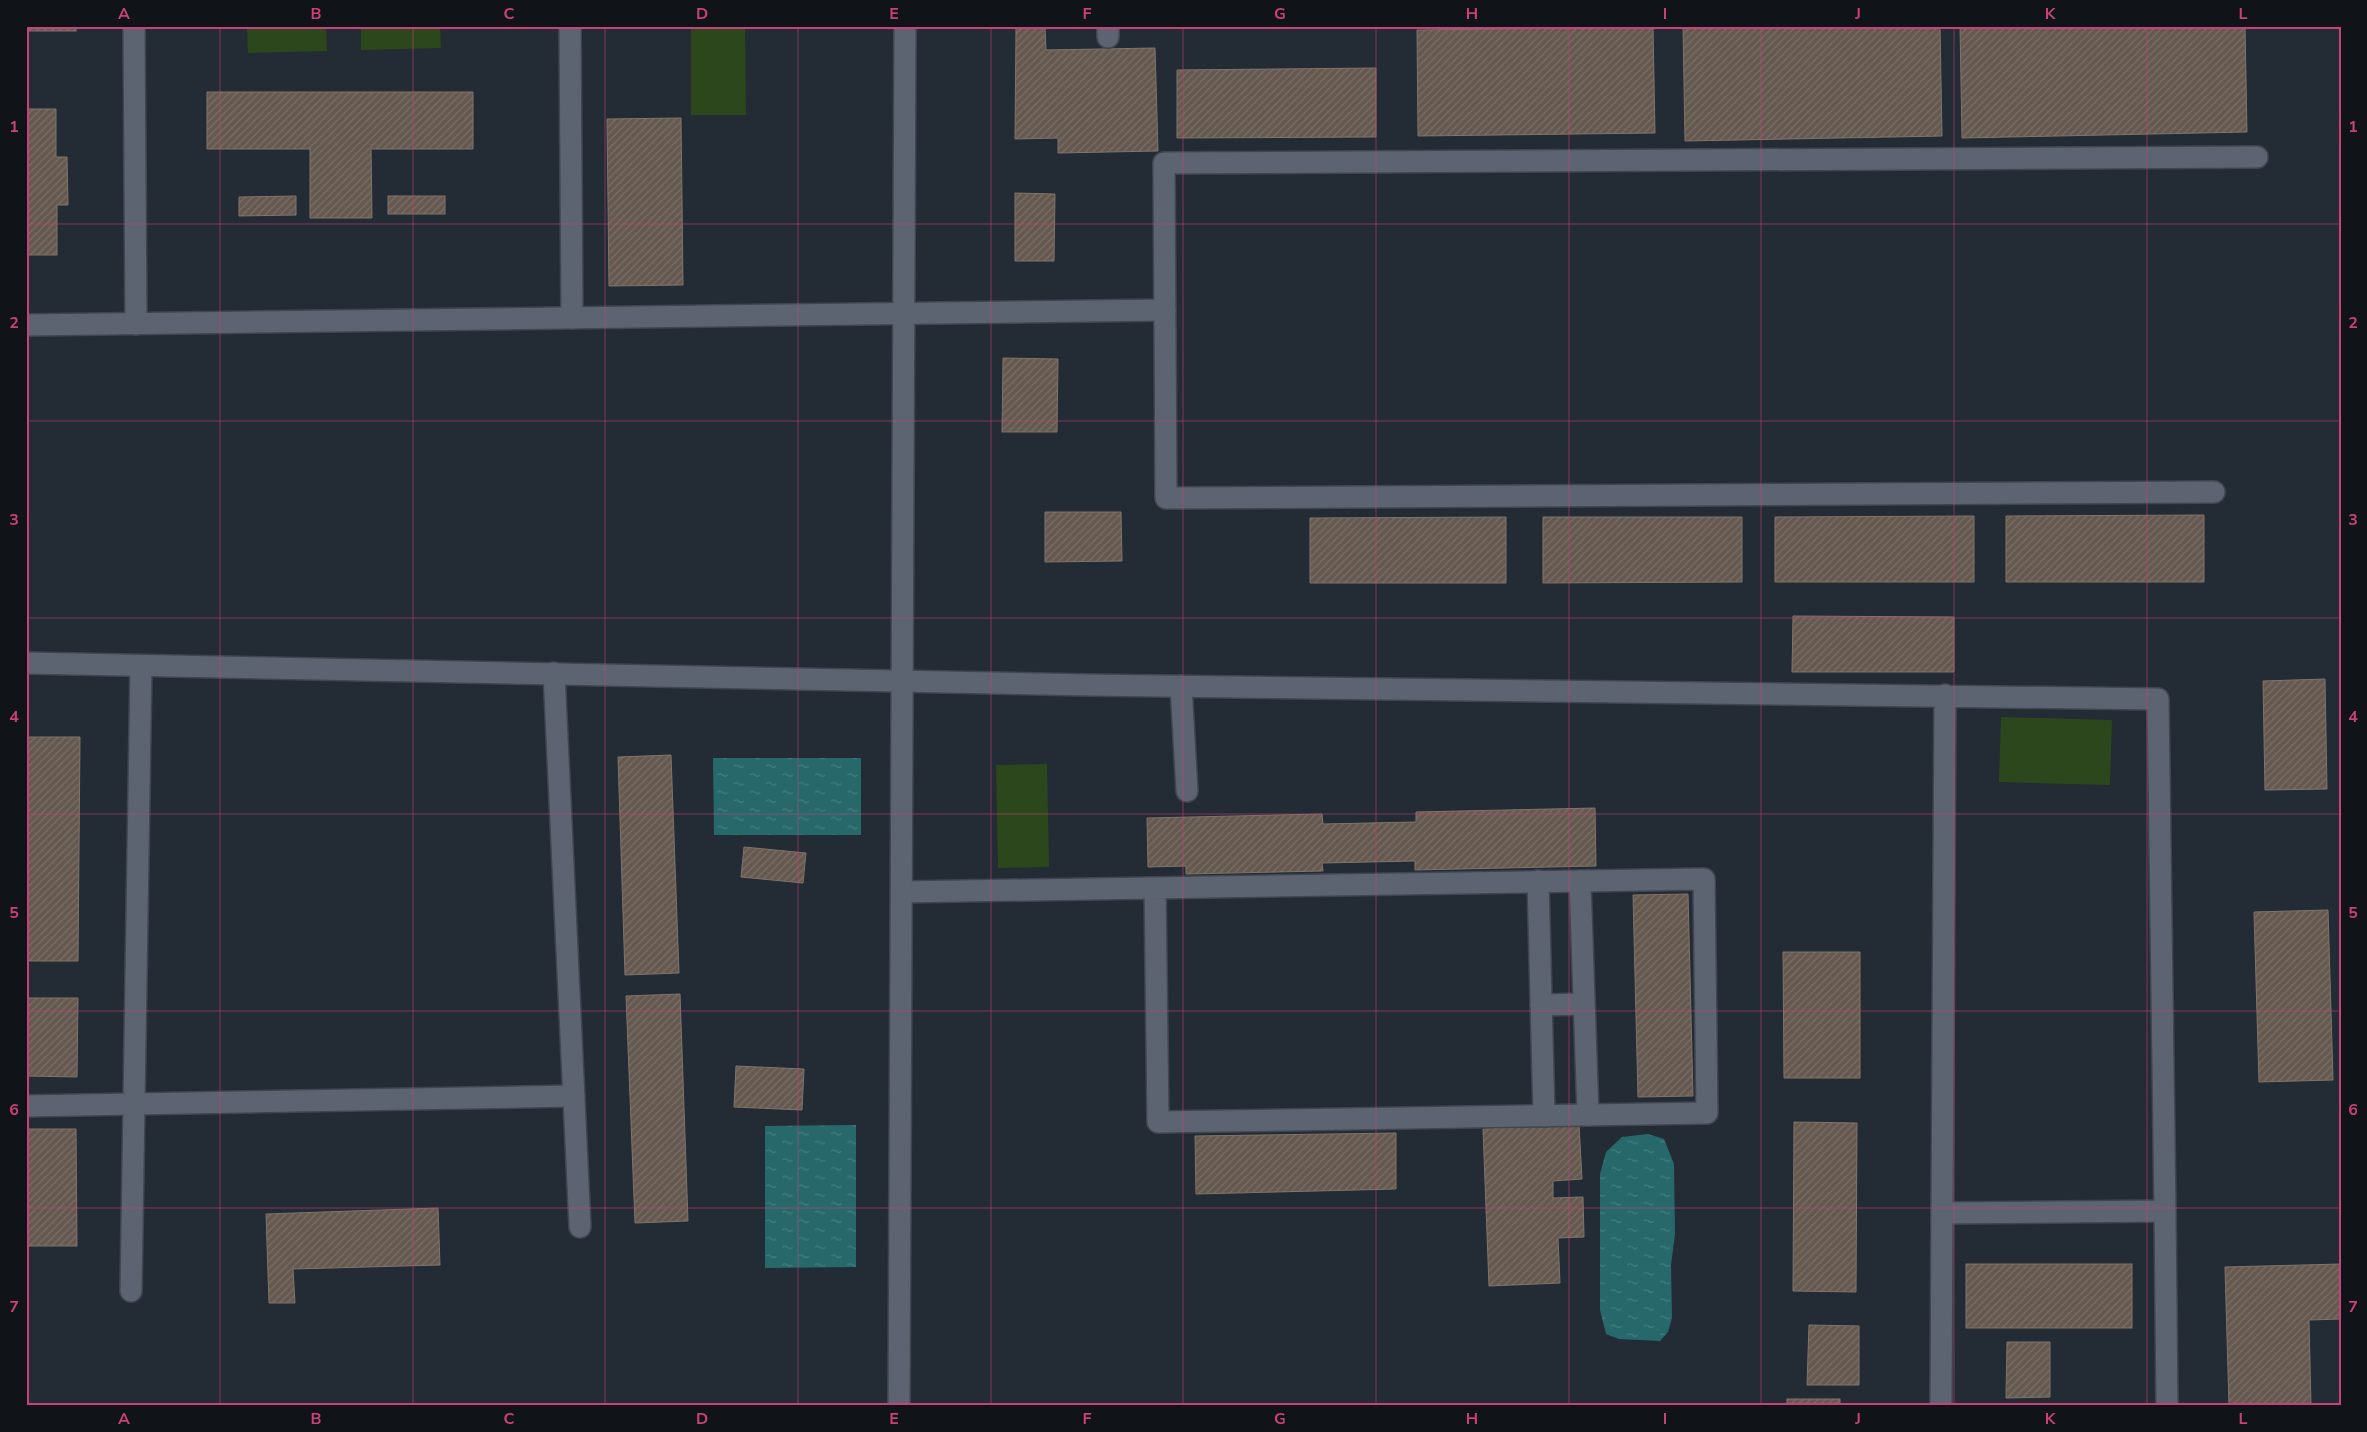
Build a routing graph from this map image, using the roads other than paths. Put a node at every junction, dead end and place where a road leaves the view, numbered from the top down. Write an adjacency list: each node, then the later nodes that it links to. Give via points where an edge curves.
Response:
1 (134, 26): 8 (lane)
2 (570, 26): 7 (lane)
3 (904, 26): 6 (lane)
4 (2257, 157): 5 (lane, via 1164,164)
5 (1165, 310): 6 (lane); 10 (lane, via 1166,498)
6 (903, 314): 7 (lane); 14 (lane)
7 (572, 318): 8 (lane)
8 (136, 324): 9 (lane)
9 (26, 325)
10 (2214, 492)
11 (26, 664): 12 (lane)
12 (141, 666): 13 (lane); 25 (lane)
13 (554, 673): 14 (lane); 24 (lane)
14 (902, 681): 15 (lane); 21 (lane)
15 (1181, 686): 16 (lane); 17 (lane)
16 (1945, 695): 29 (lane, via 2158,699); 30 (lane)
17 (1187, 791)
18 (1538, 881): 19 (lane); 20 (lane); 23 (lane)
19 (1580, 881): 22 (lane); 27 (lane, via 1704,879 1707,1113)
20 (1155, 888): 21 (lane); 28 (lane, via 1158,1122)
21 (902, 892): 33 (lane)
22 (1584, 1004): 23 (lane); 27 (lane)
23 (1541, 1005): 28 (lane)
24 (574, 1096): 25 (lane); 31 (lane)
25 (133, 1104): 26 (lane); 32 (lane)
26 (26, 1106)
27 (1588, 1115): 28 (lane)
28 (1544, 1116)
29 (2165, 1211): 30 (lane); 35 (lane)
30 (1942, 1213): 34 (lane)
31 (580, 1227)
32 (131, 1291)
33 (899, 1406)
34 (1941, 1406)
35 (2167, 1406)

